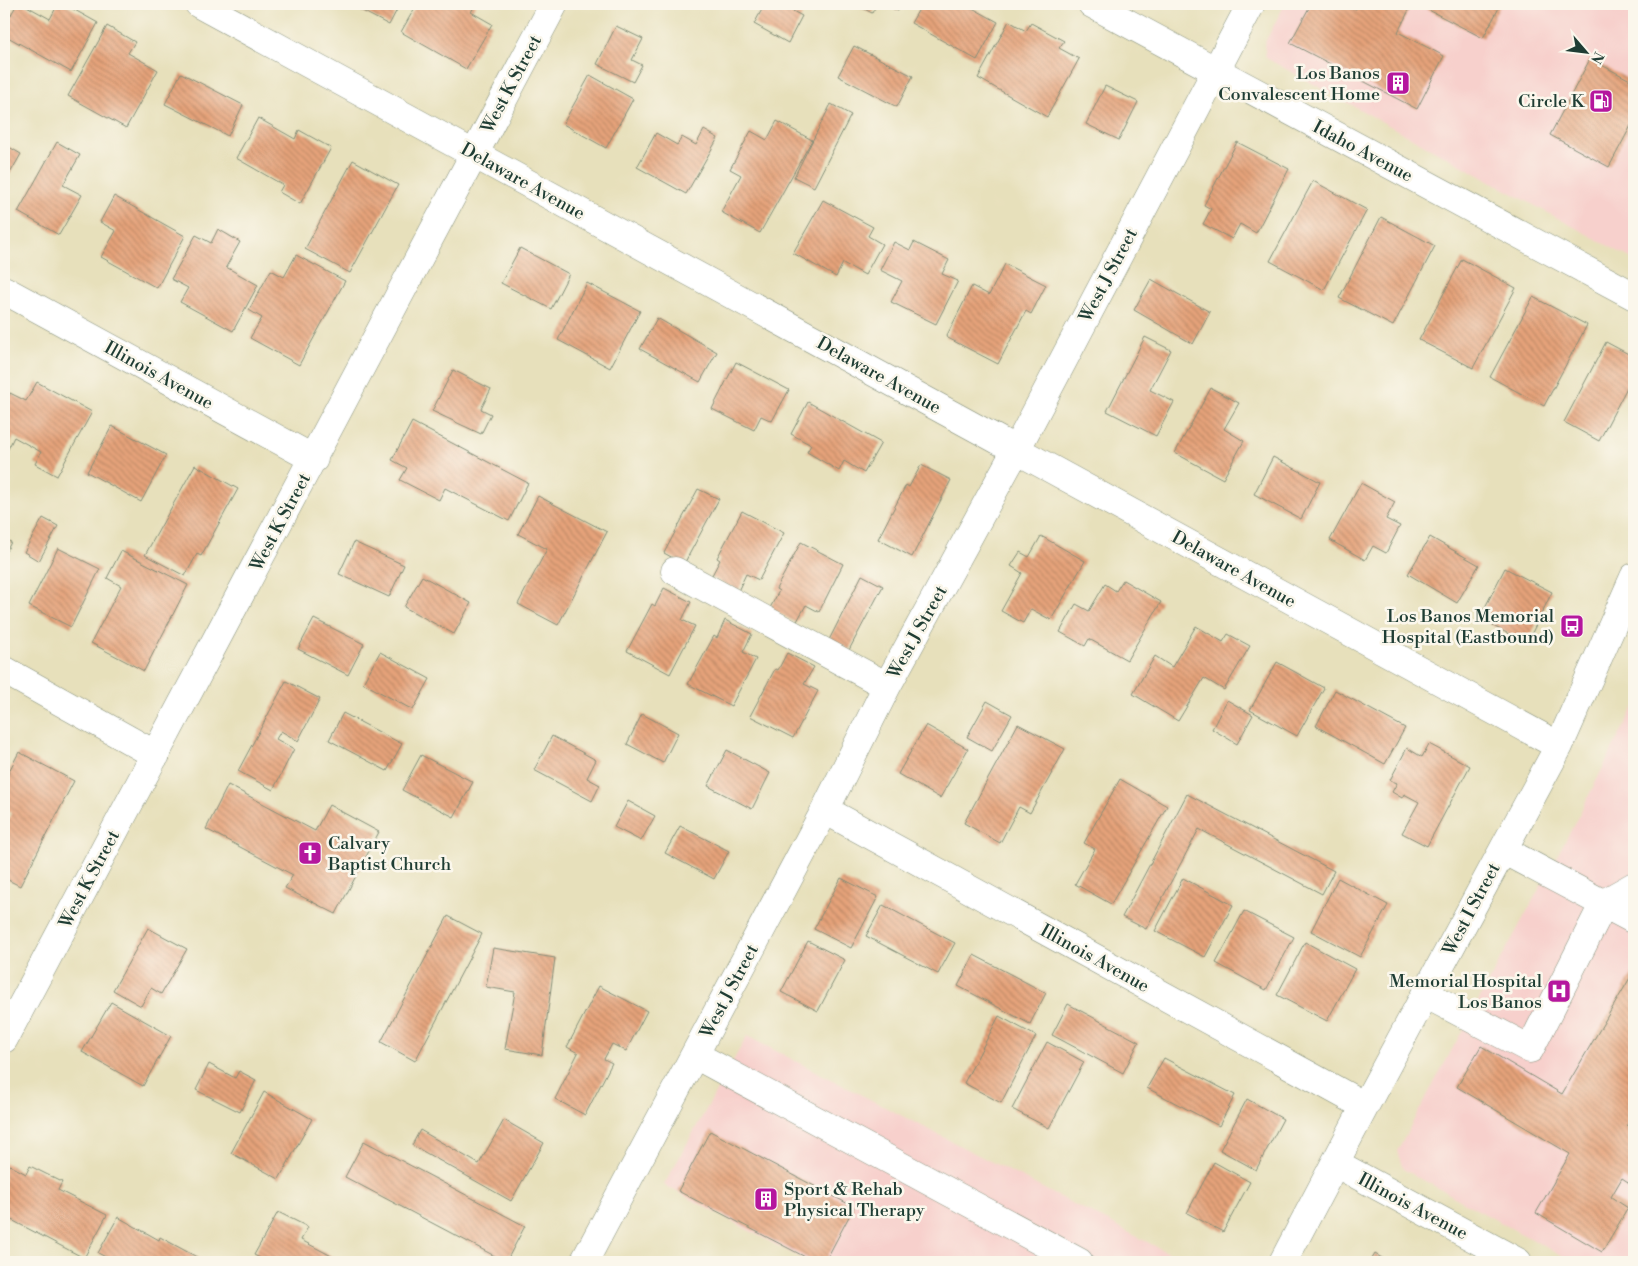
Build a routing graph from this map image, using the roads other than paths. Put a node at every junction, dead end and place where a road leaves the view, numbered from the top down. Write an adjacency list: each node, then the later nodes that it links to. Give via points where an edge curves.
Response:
1 (199, 4): 6 (street, Delaware Avenue)
2 (554, 4): 6 (street, West K Street)
3 (1092, 4): 5 (street, Idaho Avenue)
4 (1251, 4): 5 (street, West J Street)
5 (1215, 71): 8 (street, Idaho Avenue); 9 (street, West J Street)
6 (474, 155): 9 (street, Delaware Avenue); 10 (street, West K Street)
7 (4, 290): 10 (street, Illinois Avenue)
8 (1634, 296)
9 (1016, 450): 15 (street, West J Street); 16 (street, Delaware Avenue)
10 (314, 459): 17 (street, West K Street)
11 (675, 571): 15 (street)
12 (1634, 577): 13 (street, West I Street)
13 (1627, 613): 16 (street, West I Street)
14 (4, 670): 17 (street)
15 (887, 686): 18 (street, West J Street)
16 (1559, 746): 19 (street, West I Street)
17 (156, 755): 24 (street, West K Street)
18 (825, 810): 25 (street, West J Street); 26 (street, Illinois Avenue)
19 (1503, 850): 21 (street); 23 (street, West I Street)
20 (1634, 886): 21 (street)
21 (1604, 904): 22 (street); 23 (street, via 1530,1049)
22 (1634, 920)
23 (1426, 994): 26 (street, West I Street)
24 (4, 1039)
25 (695, 1055): 28 (street, West J Street); 29 (street)
26 (1365, 1106): 27 (street, West I Street)
27 (1335, 1163): 30 (street, West I Street); 31 (street, Illinois Avenue)
28 (584, 1262)
29 (1079, 1262)
30 (1283, 1262)
31 (1518, 1262)

